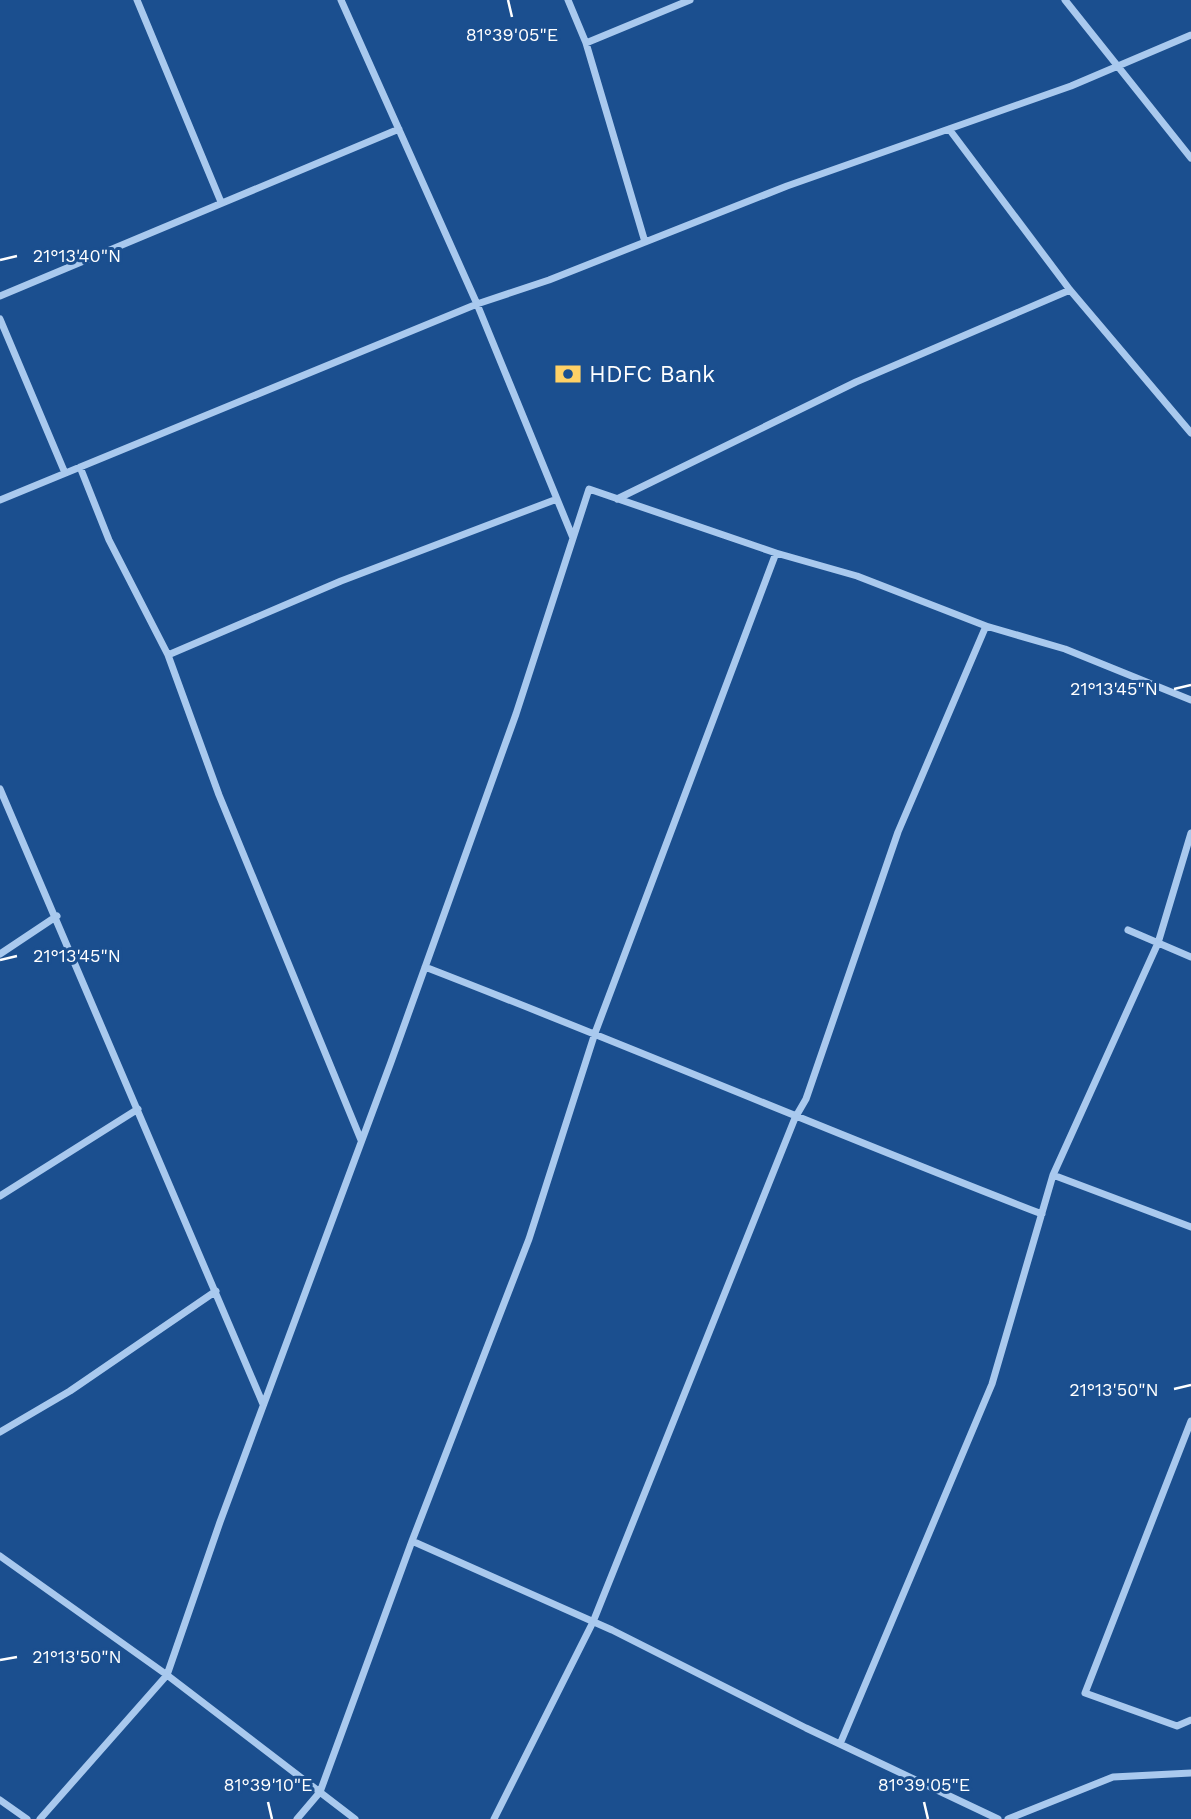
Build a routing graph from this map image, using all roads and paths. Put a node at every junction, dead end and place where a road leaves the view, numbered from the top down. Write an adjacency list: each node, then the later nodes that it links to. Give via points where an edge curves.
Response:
1 (136, 0): 12 (street)
2 (341, 0): 9 (street)
3 (568, 0): 7 (street)
4 (1065, 0): 8 (street)
5 (685, 1): 7 (street)
6 (1191, 34): 8 (street)
7 (586, 43): 13 (street)
8 (1117, 67): 10 (street); 11 (street)
9 (399, 129): 12 (street); 16 (street)
10 (949, 129): 13 (street); 14 (street)
11 (1191, 158)
12 (221, 202): 15 (street)
13 (645, 242): 16 (street)
14 (1070, 290): 18 (street); 23 (street, via 856,382)
15 (0, 296)
16 (477, 304): 19 (street); 22 (street)
17 (0, 319): 20 (street)
18 (1191, 433)
19 (80, 467): 20 (street); 27 (street, via 109,540)
20 (65, 473): 21 (street)
21 (0, 499)
22 (557, 499): 24 (street); 27 (street, via 341,581)
23 (617, 499): 24 (street, via 589,489); 25 (street)
24 (573, 538): 36 (street, via 516,714)
25 (776, 553): 26 (street, via 857,576); 37 (street)
26 (986, 626): 28 (street, via 1065,649); 39 (street, via 898,832 806,1100)
27 (168, 655): 40 (street, via 219,795)
28 (1191, 700)
29 (0, 789): 31 (street)
30 (1191, 833): 33 (street)
31 (57, 916): 34 (street); 38 (street)
32 (1129, 930): 33 (street)
33 (1158, 943): 35 (street); 41 (street)
34 (0, 954)
35 (1191, 957)
36 (425, 967): 37 (street); 40 (street)
37 (596, 1033): 39 (street); 49 (street, via 529,1238)
38 (138, 1108): 42 (street); 45 (street)
39 (795, 1118): 43 (street); 51 (street)
40 (362, 1140): 46 (street)
41 (1053, 1175): 43 (street); 44 (street)
42 (0, 1195)
43 (1042, 1214): 54 (street, via 992,1384)
44 (1191, 1227)
45 (216, 1291): 46 (street); 48 (street, via 70,1391)
46 (264, 1404): 52 (street)
47 (1191, 1421): 53 (street, via 1085,1693 1177,1726)
48 (0, 1432)
49 (412, 1541): 51 (street); 56 (street)
50 (0, 1556): 52 (street)
51 (593, 1622): 54 (street); 63 (street)
52 (167, 1675): 56 (street); 60 (street)
53 (1191, 1720)
54 (840, 1744): 58 (street)
55 (1191, 1773): 66 (street, via 1113,1777)
56 (320, 1793): 61 (street); 62 (street)
57 (0, 1800): 59 (street)
58 (976, 1808): 64 (street); 65 (street)
59 (27, 1819)
60 (40, 1819)
61 (298, 1819)
62 (355, 1819)
63 (494, 1819)
64 (980, 1819)
65 (998, 1819)
66 (1007, 1819)

